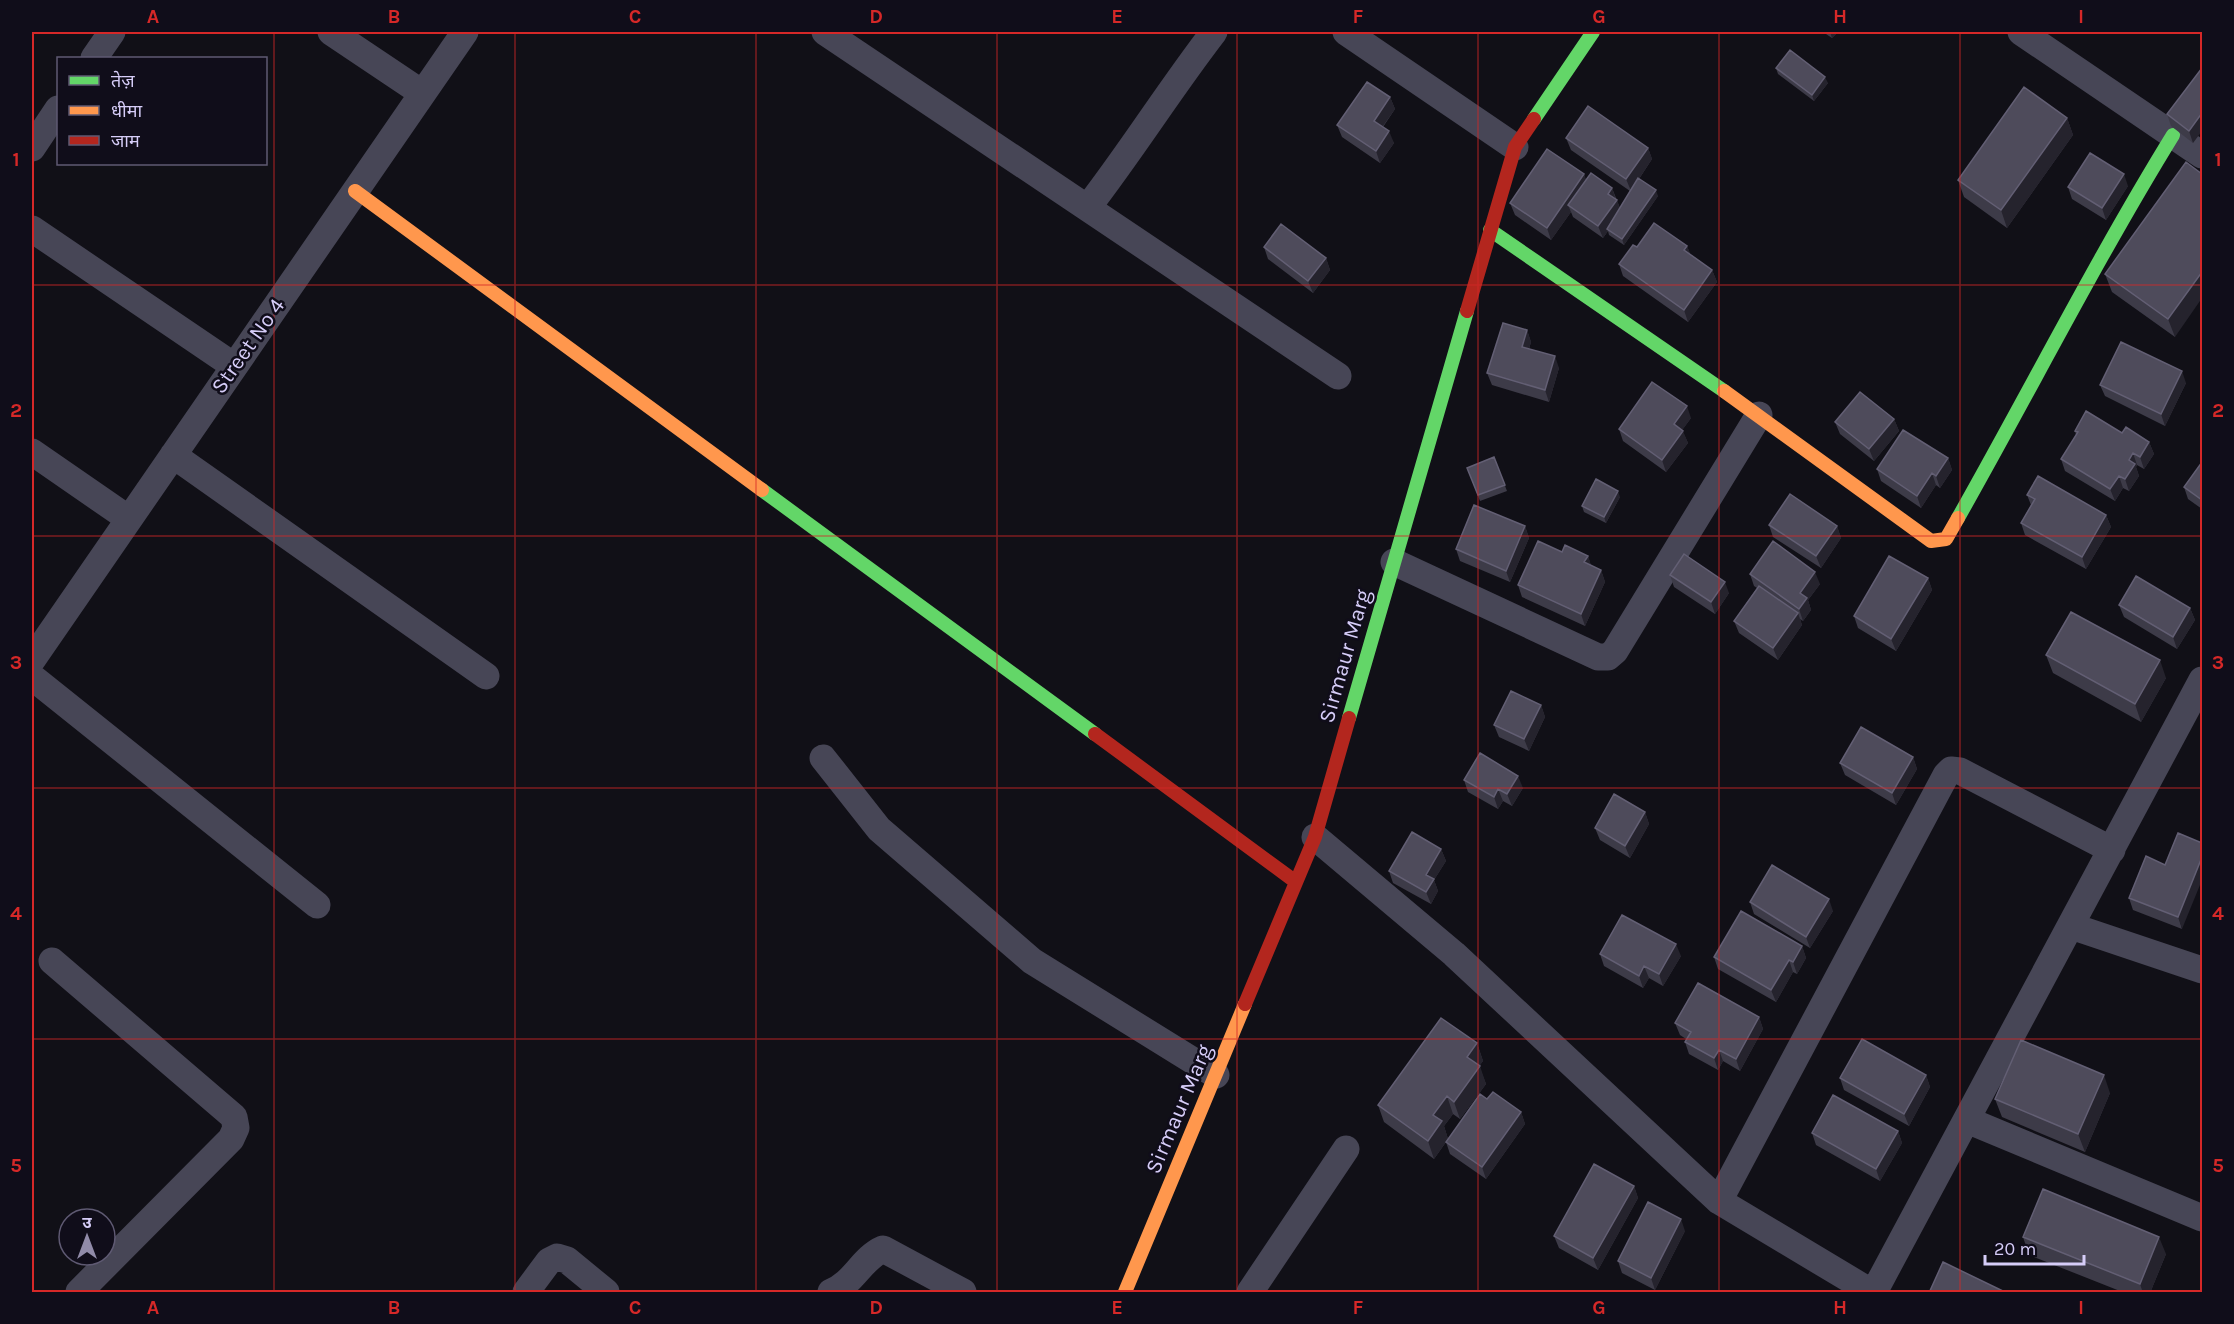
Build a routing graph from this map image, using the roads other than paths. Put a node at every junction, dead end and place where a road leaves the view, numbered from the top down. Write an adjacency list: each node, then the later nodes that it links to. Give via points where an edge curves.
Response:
1 (112, 32): 9 (street)
2 (331, 32): 10 (street)
3 (465, 32): 10 (street, Street No 4)
4 (1214, 32): 17 (street)
5 (1346, 32): 13 (street)
6 (1593, 32): 13 (street, Sirmaur Marg)
7 (2021, 32): 12 (street)
8 (839, 35): 17 (street)
9 (94, 57)
10 (422, 93): 16 (street, Street No 4)
11 (57, 110): 14 (street)
12 (2173, 135): 15 (street); 22 (street, via 2124,214 1946,539 1931,541)
13 (1515, 147): 19 (street, Sirmaur Marg)
14 (32, 148)
15 (2202, 155)
16 (355, 191): 20 (street, Street No 4); 34 (street)
17 (1088, 207): 21 (street)
18 (32, 229): 20 (street)
19 (1490, 230): 22 (street); 26 (street, Sirmaur Marg)
20 (234, 366): 24 (street, Street No 4)
21 (1338, 376)
22 (1759, 415): 26 (street, via 1608,657 1598,657)
23 (32, 452): 25 (street)
24 (173, 455): 25 (street, Street No 4); 28 (street)
25 (129, 519): 27 (street, Street No 4)
26 (1394, 562): 32 (street, Sirmaur Marg)
27 (32, 660)
28 (486, 676)
29 (32, 677): 35 (street)
30 (2202, 680): 33 (street)
31 (823, 758): 39 (street, via 879,829 1032,961)
32 (1315, 837): 34 (street, Sirmaur Marg); 42 (street, via 1454,954)
33 (2112, 850): 36 (street); 42 (street, via 1960,771 1951,770)
34 (1296, 882): 39 (street, Sirmaur Marg)
35 (317, 904)
36 (2071, 926): 38 (street); 40 (street)
37 (52, 961): 44 (street, via 234,1118 236,1128 231,1139)
38 (2202, 970)
39 (1216, 1075): 49 (street, Sirmaur Marg)
40 (1967, 1120): 43 (street); 51 (street)
41 (1346, 1149): 50 (street)
42 (1719, 1201): 51 (street)
43 (2202, 1218)
44 (79, 1293)
45 (525, 1293): 46 (street, via 549,1261 557,1257 567,1260)
46 (606, 1293)
47 (831, 1293): 48 (street, via 854,1278 874,1252 883,1249)
48 (963, 1293)
49 (1125, 1293)
50 (1250, 1293)
51 (1872, 1293)

